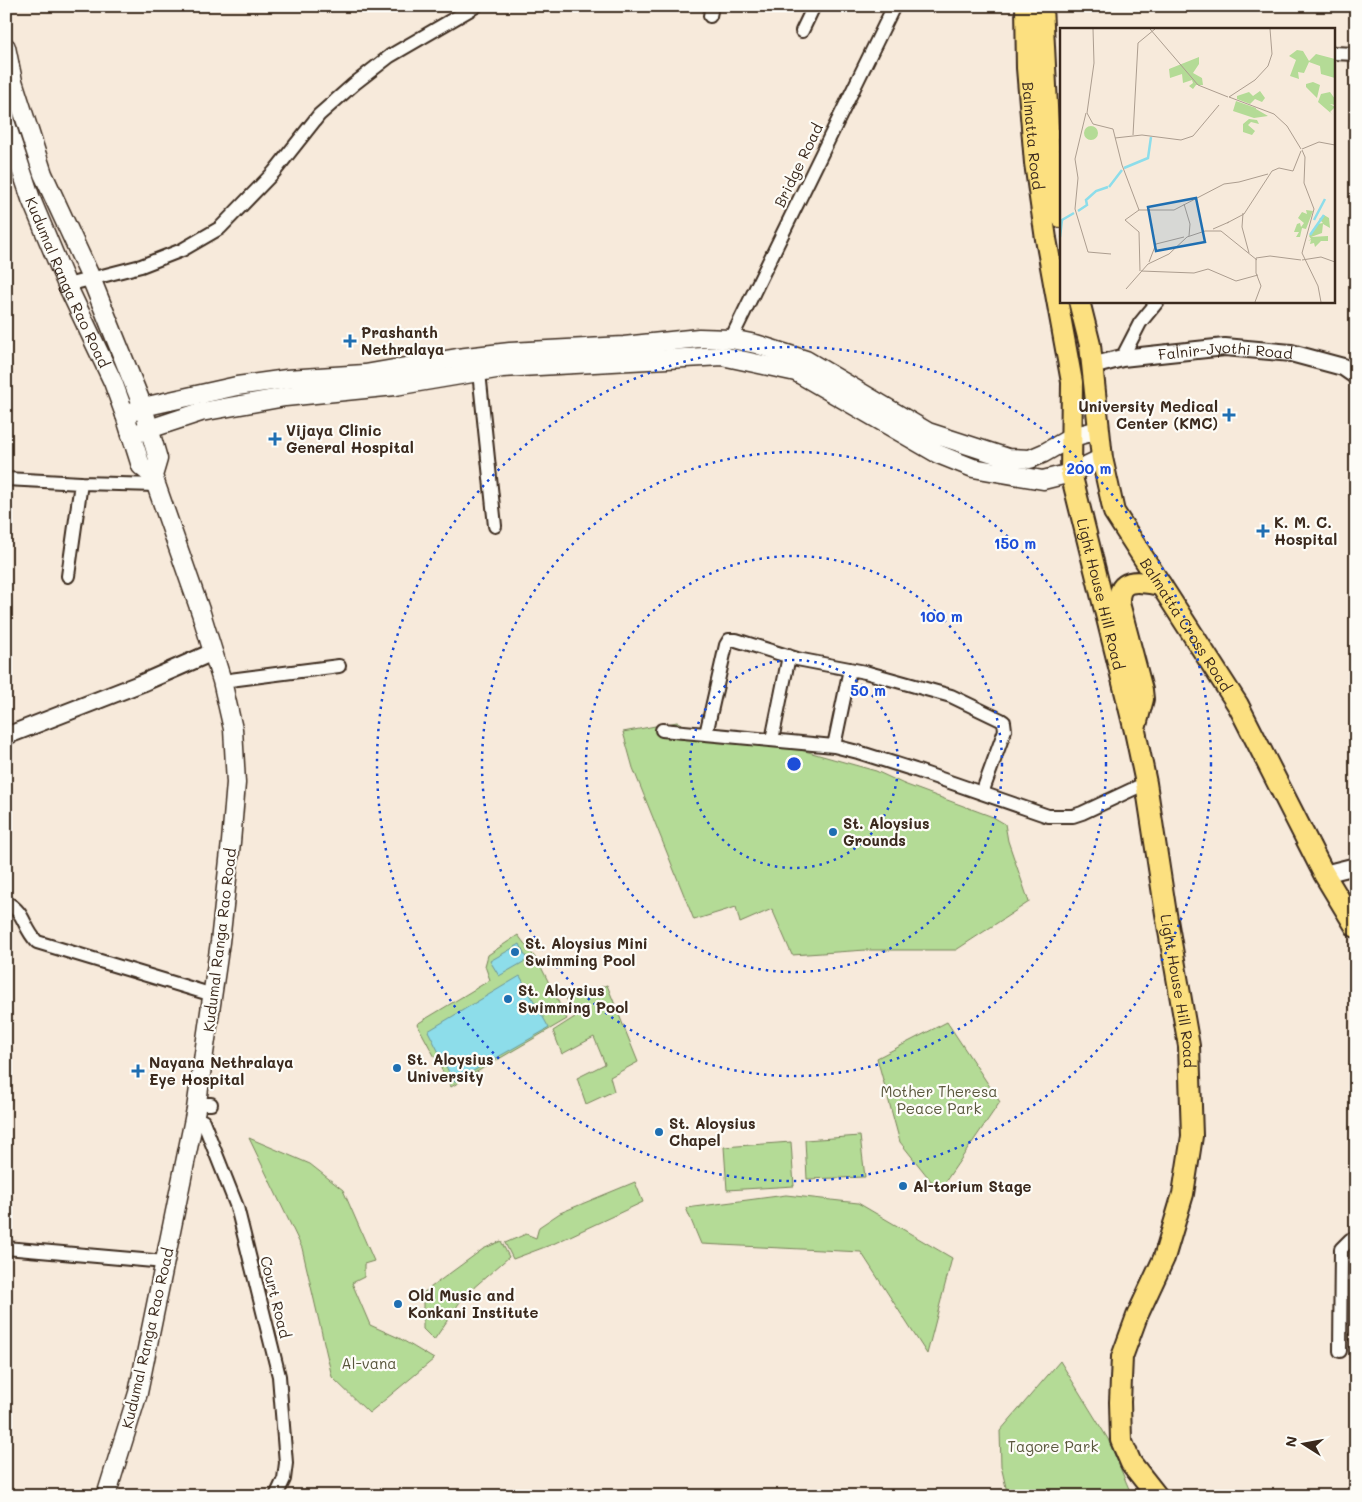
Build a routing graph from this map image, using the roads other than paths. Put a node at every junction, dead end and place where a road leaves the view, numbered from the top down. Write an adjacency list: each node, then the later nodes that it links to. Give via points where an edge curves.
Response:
1 (476, 6): 12 (street, via 390,56 354,84 319,115 274,172 220,228 182,250 141,266)
2 (814, 6): 6 (street)
3 (894, 6): 16 (street, Bridge Road)
4 (1026, 6): 26 (main road, Balmatta Road, via 1027,68 1035,163 1072,382)
5 (1042, 6): 11 (main road, via 1049,146)
6 (802, 30)
7 (6, 47): 12 (main road, Kudumal Ranga Rao Road, via 12,81 43,174)
8 (1334, 53): 9 (street)
9 (1356, 54)
10 (6, 124): 13 (main road, Kudumal Ranga Rao Road, via 31,199)
11 (1060, 211)
12 (91, 278): 13 (street); 21 (main road, Kudumal Ranga Rao Road)
13 (67, 285): 22 (main road, Kudumal Ranga Rao Road)
14 (1079, 302): 18 (main road, Balmatta Cross Road)
15 (1157, 302): 17 (street, via 1140,323)
16 (731, 339): 21 (main road, via 699,338 457,358 365,374 287,379); 26 (main road, via 806,360 928,432 1008,458 1030,459)
17 (1122, 358): 18 (street, Falnir-Jyothi Road); 20 (street, Falnir-Jyothi Road, via 1225,347 1291,353 1343,368)
18 (1092, 366): 24 (main road, Balmatta Cross Road)
19 (479, 372): 23 (main road, via 395,386 285,397 201,412); 28 (main road, via 722,356 796,372 938,454 973,468 1043,480); 32 (street)
20 (1356, 376)
21 (143, 407): 22 (main road); 23 (main road, Kudumal Ranga Rao Road)
22 (125, 415): 25 (main road, Kudumal Ranga Rao Road)
23 (149, 428): 25 (main road); 29 (main road, Kudumal Ranga Rao Road, via 158,459)
24 (1099, 430): 26 (main road); 27 (main road, Balmatta Cross Road)
25 (131, 435): 29 (main road, Kudumal Ranga Rao Road)
26 (1072, 437): 28 (main road, Balmatta Road)
27 (1102, 458): 28 (main road); 34 (main road, Balmatta Cross Road, via 1114,512)
28 (1071, 473): 41 (main road, Light House Hill Road)
29 (150, 475): 31 (street); 35 (main road, Kudumal Ranga Rao Road)
30 (6, 479): 31 (street)
31 (81, 483): 33 (street)
32 (495, 526)
33 (68, 576)
34 (1161, 585): 41 (main road, via 1130,582 1120,589 1118,596 1142,690); 49 (main road, Balmatta Cross Road, via 1238,705)
35 (213, 652): 39 (main road, Kudumal Ranga Rao Road); 43 (street)
36 (789, 656): 38 (street); 42 (street, via 736,640 727,642); 44 (street)
37 (339, 666): 39 (street)
38 (850, 669): 45 (street); 47 (street, via 951,696 1004,722 1005,730)
39 (222, 682): 52 (main road, Kudumal Ranga Rao Road, via 233,729 236,783)
40 (662, 730): 42 (street)
41 (1135, 730): 46 (main road, Light House Hill Road)
42 (706, 734): 44 (street)
43 (6, 736)
44 (772, 740): 45 (street)
45 (834, 746): 47 (street)
46 (1146, 783): 47 (street, via 1073,816 1048,816); 60 (main road, Light House Hill Road, via 1189,1046 1192,1136 1183,1194 1164,1258 1122,1357 1122,1440 1131,1463)
47 (982, 793)
48 (1356, 866): 49 (street)
49 (1324, 874): 51 (main road, Balmatta Cross Road)
50 (6, 902): 52 (street, via 16,908 36,942)
51 (1356, 927)
52 (213, 995): 53 (main road, Kudumal Ranga Rao Road)
53 (201, 1109): 56 (main road, Kudumal Ranga Rao Road); 59 (street, Court Road, via 237,1206 279,1376 286,1463 284,1479)
54 (1356, 1239): 57 (street, via 1341,1249)
55 (6, 1248): 56 (street)
56 (165, 1262): 58 (main road, Kudumal Ranga Rao Road, via 138,1393)
57 (1340, 1351)
58 (106, 1496)
59 (276, 1496)
60 (1157, 1496)

